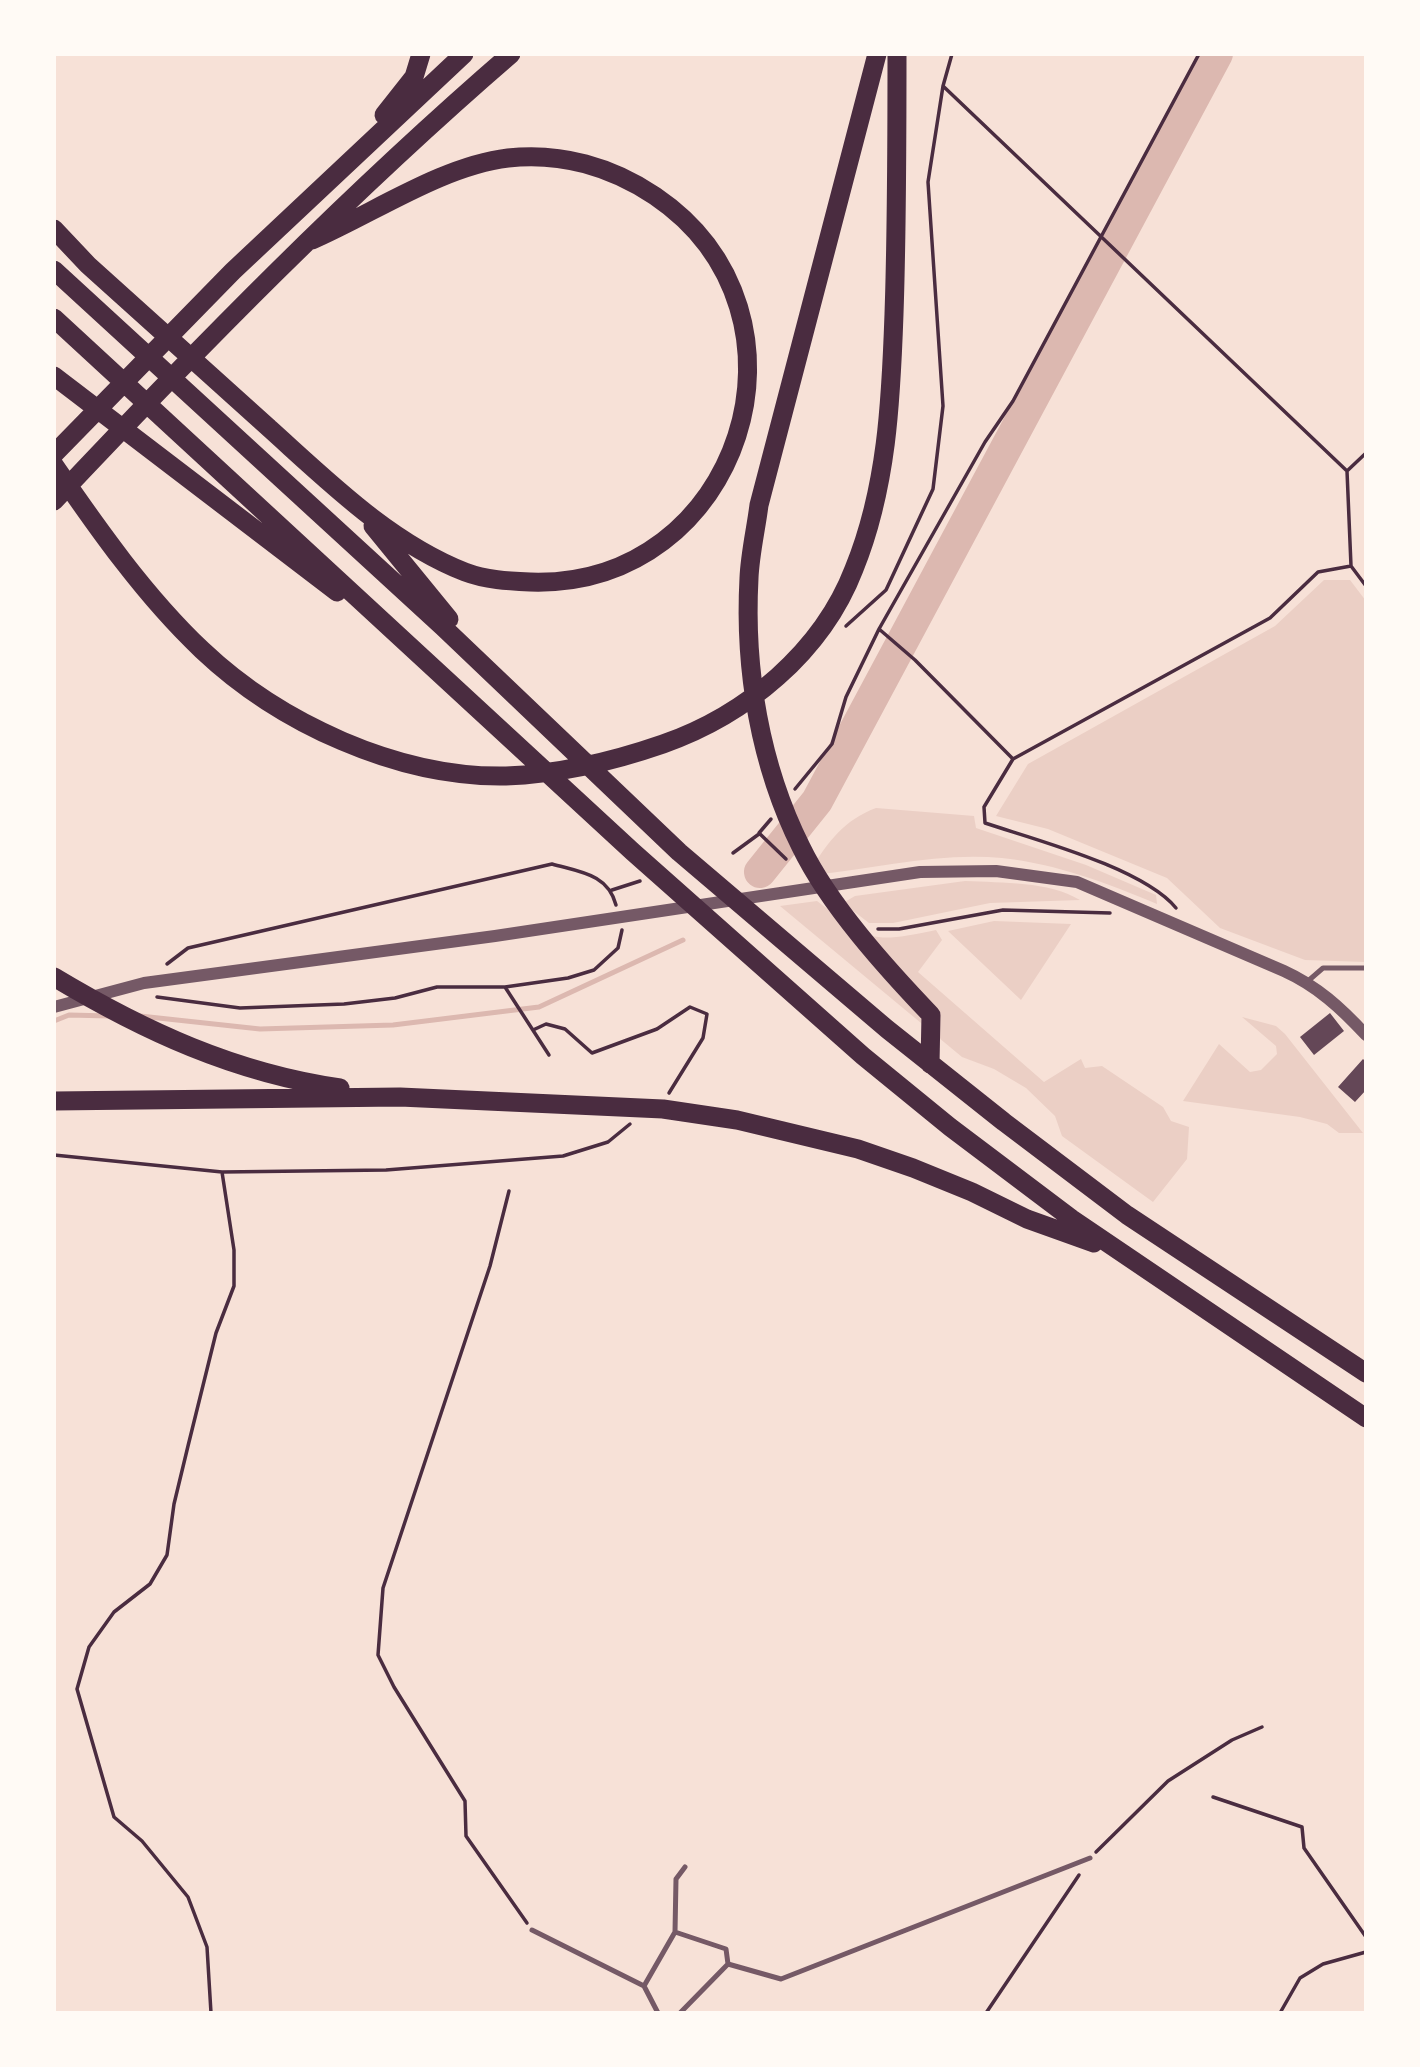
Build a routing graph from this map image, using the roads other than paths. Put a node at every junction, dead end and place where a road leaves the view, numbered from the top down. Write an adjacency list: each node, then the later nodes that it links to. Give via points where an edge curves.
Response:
1 (421, 54): 6 (highway, via 414,77)
2 (464, 54): 6 (highway)
3 (511, 54): 9 (highway)
4 (877, 54): 25 (highway, via 759,505 749,576 748,648 772,777 802,849 888,970 931,1016)
5 (897, 54): 15 (highway, via 897,229 886,442 866,537 844,592 808,647 746,702 708,724 651,748 595,763 506,776 401,761 363,748 276,706 202,650 95,526)
6 (350, 160): 14 (highway, via 233,271)
7 (54, 216): 10 (highway)
8 (54, 229): 10 (highway)
9 (312, 240): 16 (highway); 17 (highway, via 438,177 508,158 564,159 603,167 636,183 690,225 726,273 745,327 747,399 721,477 697,511 673,534 624,564 571,581 503,581 466,572 420,549)
10 (88, 265): 17 (highway)
11 (54, 270): 19 (highway)
12 (54, 318): 18 (highway)
13 (54, 376): 18 (highway)
14 (54, 454)
15 (54, 465)
16 (54, 501)
17 (359, 509): 19 (highway)
18 (431, 664): 28 (highway, via 863,1056 950,1127)
19 (499, 681): 25 (highway, via 679,852)
20 (1366, 968): 22 (lane, via 1323,968)
21 (54, 976): 26 (highway, via 156,1034 209,1054 304,1083)
22 (1308, 981): 23 (street, via 1077,882 996,872 920,872 144,983); 24 (street)
23 (54, 1007)
24 (1366, 1035)
25 (930, 1064): 29 (highway, via 1128,1215)
26 (400, 1097): 27 (highway); 28 (highway, via 663,1109 737,1120 902,1164 1027,1219)
27 (54, 1101)
28 (1118, 1251): 30 (highway)
29 (1366, 1373)
30 (1366, 1418)
31 (1090, 1858): 35 (lane, via 781,1979)
32 (685, 1867): 34 (lane, via 676,1879)
33 (532, 1930): 36 (lane)
34 (675, 1932): 35 (lane, via 726,1949); 36 (lane)
35 (728, 1964): 38 (lane)
36 (644, 1986): 37 (lane)
37 (659, 2013)
38 (680, 2013)

